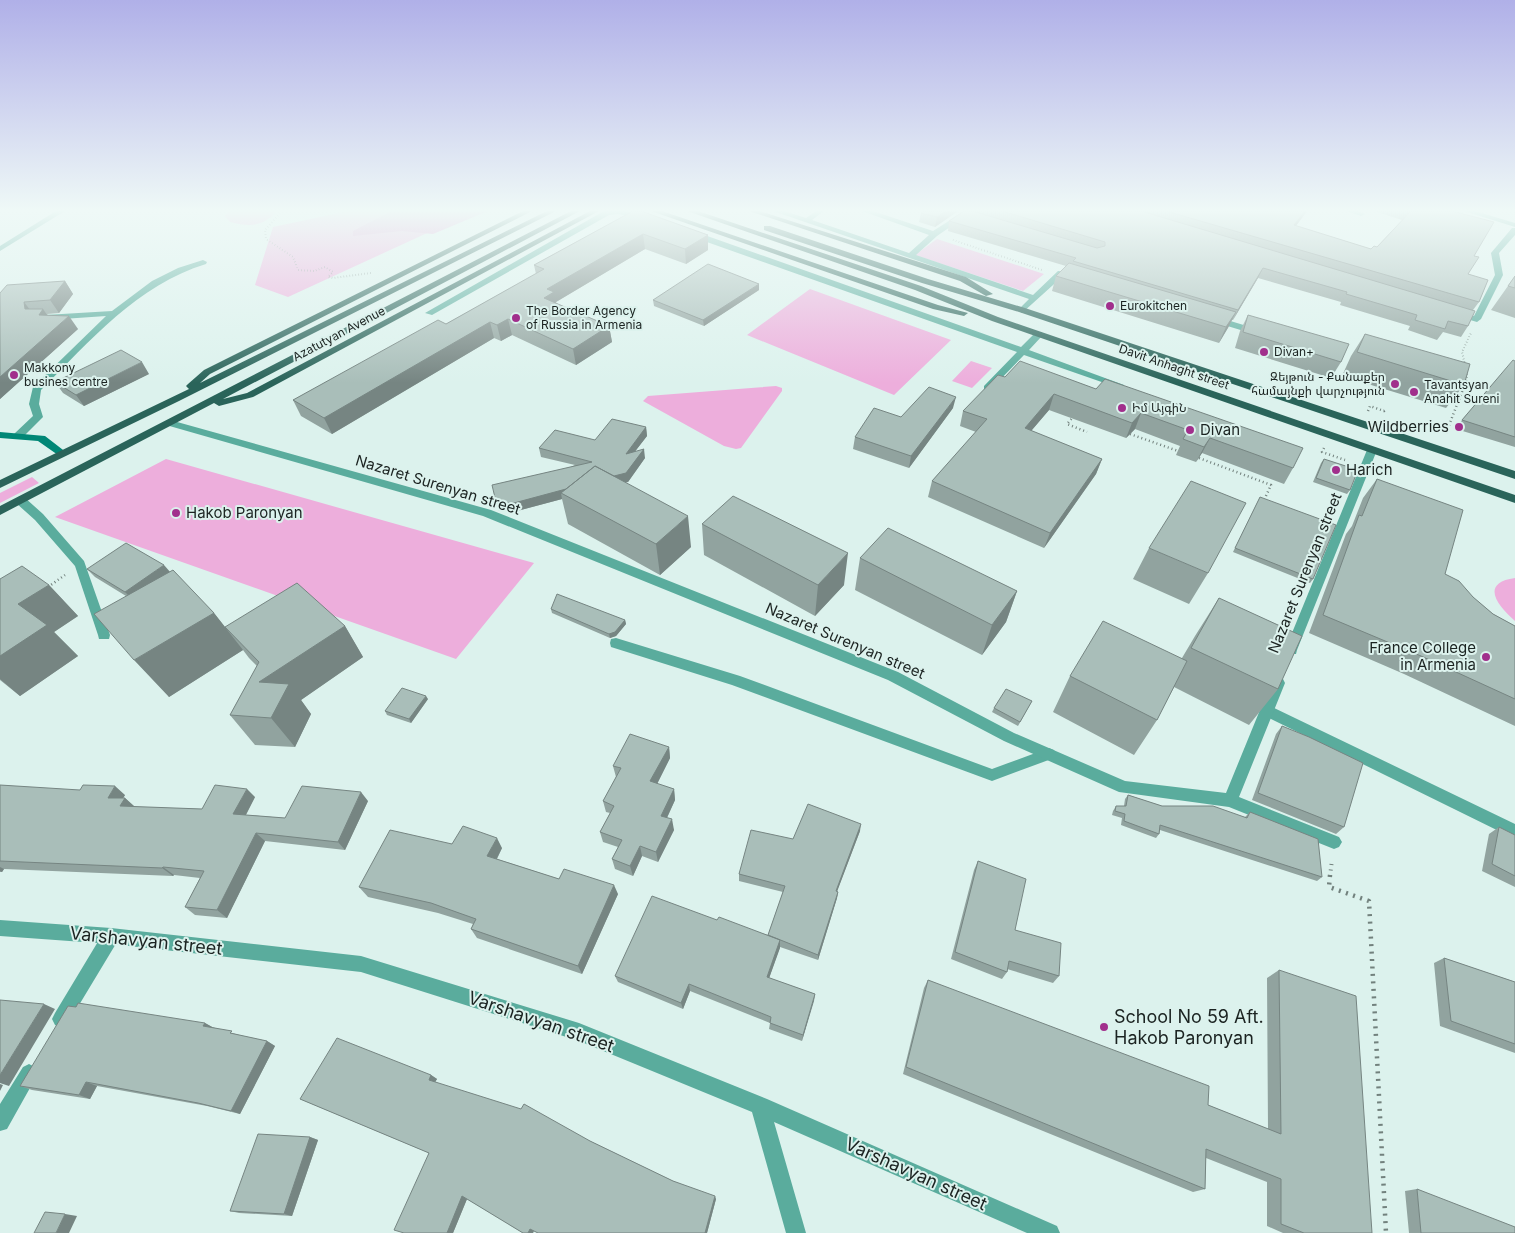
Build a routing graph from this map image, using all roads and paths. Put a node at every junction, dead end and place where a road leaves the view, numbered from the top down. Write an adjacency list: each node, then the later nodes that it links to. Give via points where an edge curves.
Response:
1 (184, 269): 25 (street, via 160,280)
2 (297, 269): 3 (path)
3 (319, 269)
4 (327, 269): 18 (path, via 333,272 328,277 338,279 361,272)
5 (413, 269): 36 (main road, Azatutyan Avenue, via 207,372)
6 (437, 269): 36 (main road, Azatutyan Avenue)
7 (466, 269): 39 (main road, Azatutyan Avenue)
8 (487, 269): 39 (main road, Azatutyan Avenue, via 250,395)
9 (509, 269): 26 (street)
10 (792, 269): 33 (street)
11 (823, 269): 29 (main road, Davit Anhaght street, via 936,307)
12 (861, 269): 29 (main road, Davit Anhaght street)
13 (888, 269): 22 (main road, Davit Anhaght street)
14 (931, 269): 22 (main road, Davit Anhaght street, via 963,279)
15 (947, 269): 21 (street)
16 (1037, 269): 19 (path)
17 (1499, 269): 30 (street, via 1500,275)
18 (375, 273)
19 (1059, 276): 20 (street, via 1063,273); 21 (street)
20 (1081, 278)
21 (1035, 298): 23 (street)
22 (1006, 304): 23 (main road, Davit Anhaght street)
23 (1022, 310): 51 (main road, Davit Anhaght street)
24 (1449, 311): 30 (street)
25 (115, 313): 28 (street); 46 (street, via 36,390 34,404 38,417)
26 (429, 313)
27 (1201, 315): 32 (street)
28 (38, 318)
29 (995, 319): 31 (main road, Davit Anhaght street)
30 (1477, 319): 43 (path, via 1462,352 1468,378)
31 (1039, 334): 33 (street); 47 (main road, Davit Anhaght street)
32 (1266, 334)
33 (1022, 350): 34 (street); 35 (street)
34 (1124, 387)
35 (979, 396)
36 (176, 399): 49 (main road, Azatutyan Avenue)
37 (1370, 406): 38 (path)
38 (1386, 409)
39 (195, 410): 41 (main road, Azatutyan Avenue)
40 (1080, 416): 42 (path, via 1076,414 1067,424)
41 (170, 423): 55 (main road, Azatutyan Avenue); 62 (street, Nazaret Surenyan street, via 487,514 893,676)
42 (1087, 432)
43 (1446, 433)
44 (1130, 434): 48 (path)
45 (0, 435): 46 (main road)
46 (18, 436): 49 (main road, via 41,438)
47 (1372, 450): 54 (main road, Davit Anhaght street); 61 (street, Nazaret Surenyan street)
48 (1178, 451)
49 (62, 453): 52 (main road, Azatutyan Avenue)
50 (1199, 458): 53 (path, via 1271,485)
51 (1515, 474)
52 (0, 484)
53 (1265, 498)
54 (1515, 499)
55 (20, 500): 56 (main road, Azatutyan Avenue); 57 (street)
56 (0, 511)
57 (80, 564): 58 (path); 59 (street)
58 (40, 592)
59 (104, 635)
60 (616, 644): 62 (street, via 736,680 992,775)
61 (1266, 710): 63 (street, Nazaret Surenyan street); 64 (street)
62 (1049, 754): 63 (street, Nazaret Surenyan street, via 1124,788)
63 (1230, 800): 65 (street)
64 (1515, 832)
65 (1334, 842): 74 (path, via 1329,887 1370,901)
66 (0, 928): 67 (street, Varshavyan street)
67 (111, 936): 68 (street); 70 (street, Varshavyan street, via 361,964 579,1032)
68 (51, 1037)
69 (35, 1062): 71 (street)
70 (760, 1106): 72 (street); 73 (street, Varshavyan street)
71 (0, 1122)
72 (796, 1233)
73 (1050, 1233)
74 (1386, 1233)

